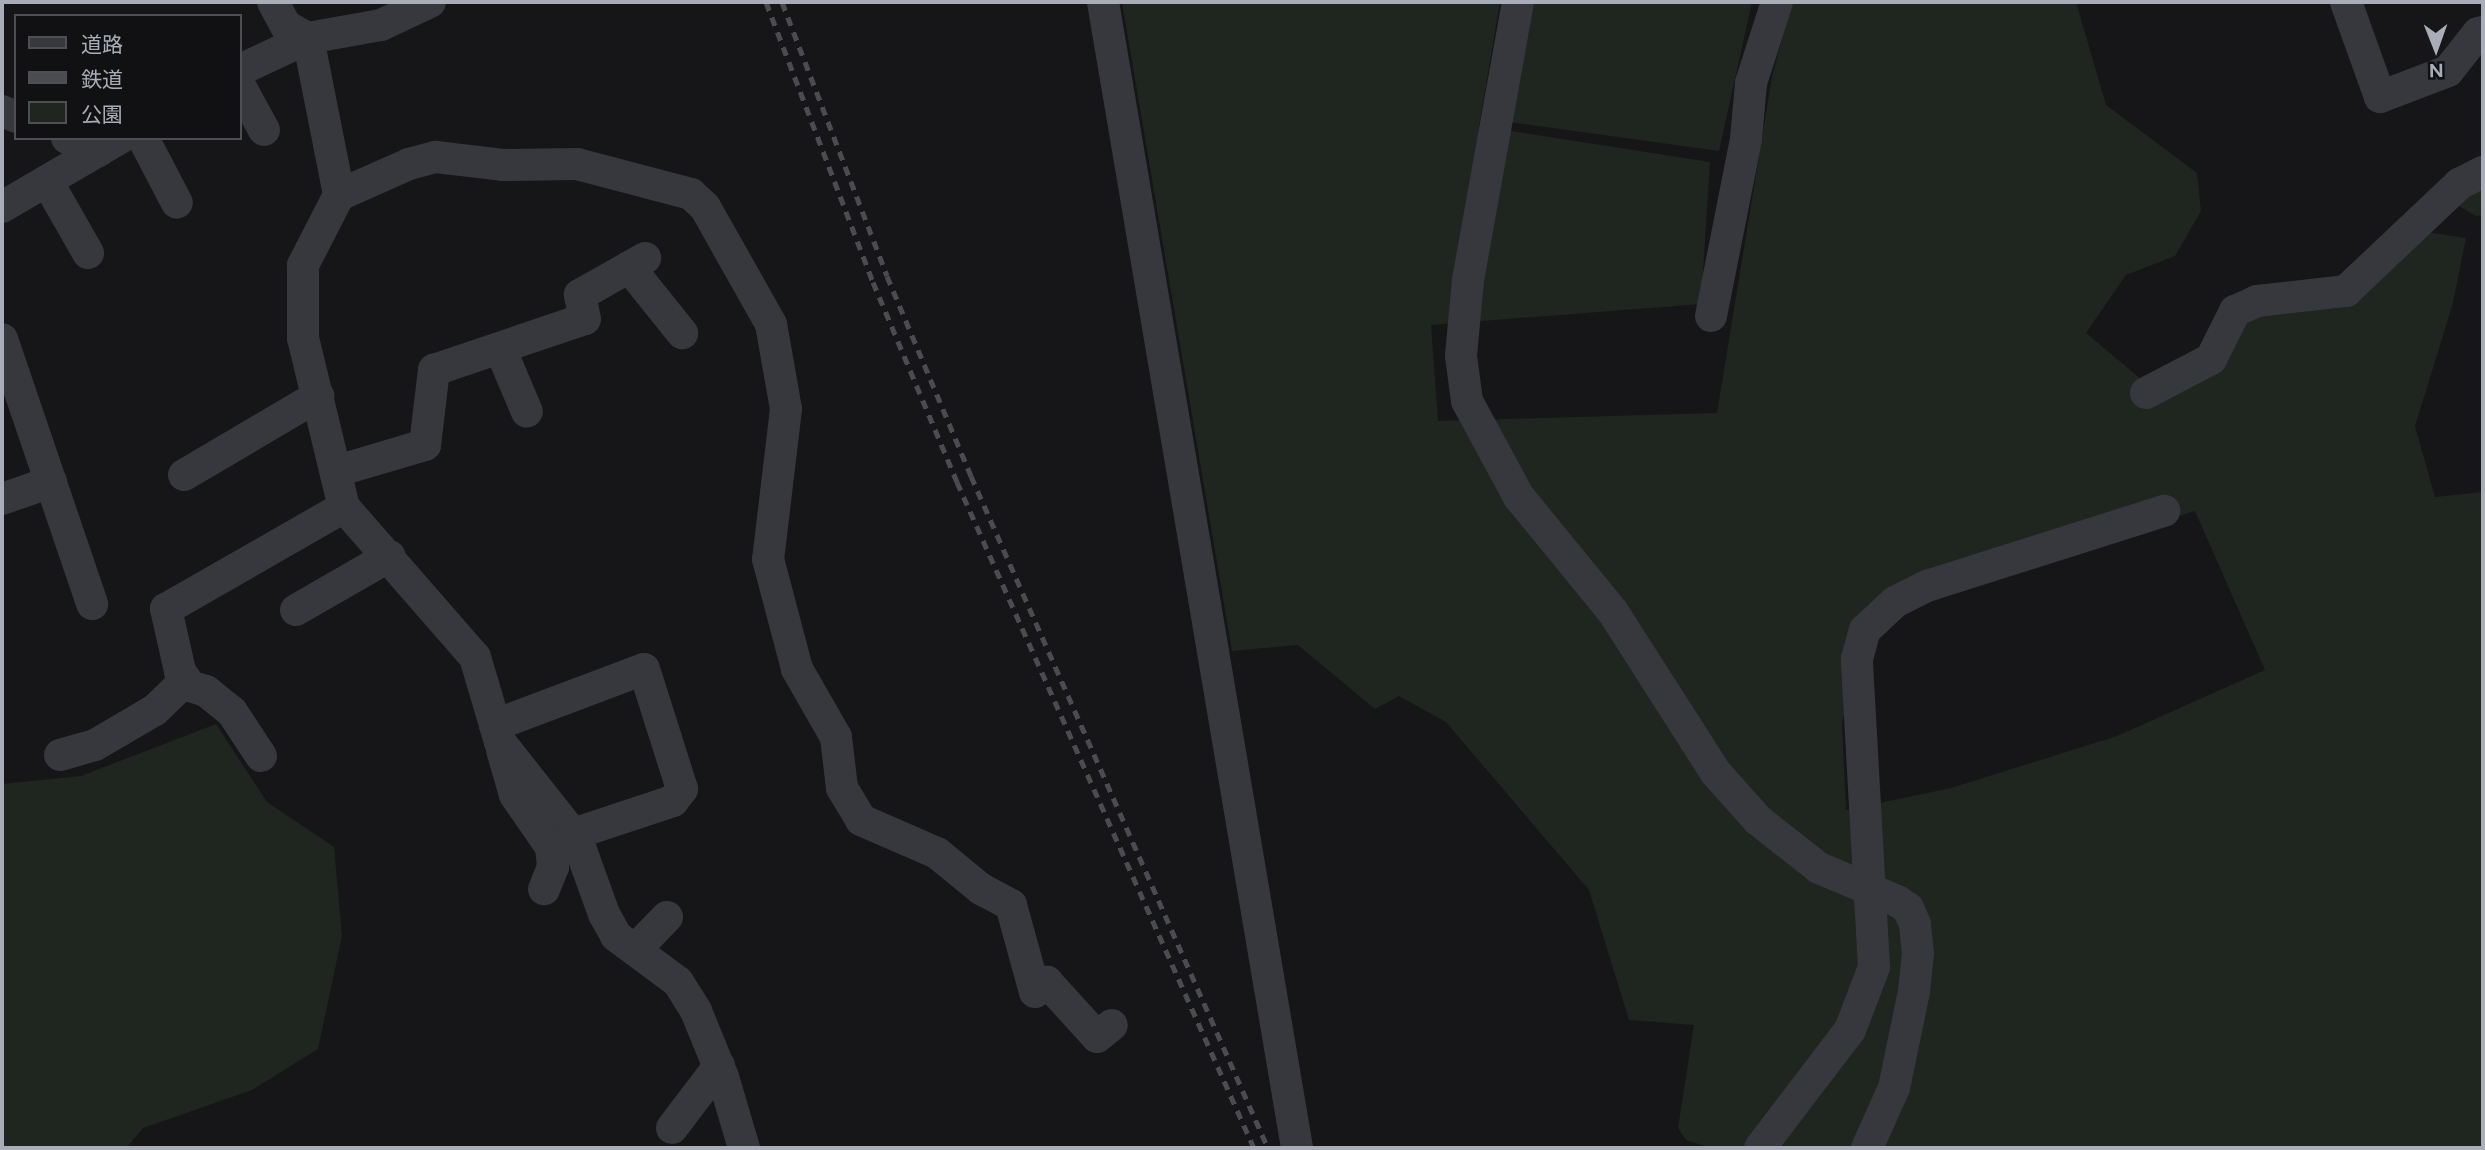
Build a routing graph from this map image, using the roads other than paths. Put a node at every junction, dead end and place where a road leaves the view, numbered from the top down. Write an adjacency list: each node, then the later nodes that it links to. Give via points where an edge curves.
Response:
1 (273, 2): 8 (street, via 286,26)
2 (430, 2): 8 (street, via 381,25)
3 (1103, 2): 49 (street)
4 (1518, 2): 51 (street, bridge, via 1468,280 1461,356 1467,401 1519,497 1613,612 1716,773 1758,820 1819,868 1908,908 1919,954 1914,991 1894,1088)
5 (1777, 2): 21 (street, via 1751,83 1746,139)
6 (2346, 2): 7 (street, via 2380,97 2448,71 2477,33)
7 (2483, 32)
8 (308, 38): 9 (street); 17 (street)
9 (242, 69)
10 (242, 90): 11 (street)
11 (264, 130)
12 (80, 140): 14 (street)
13 (144, 140): 18 (street)
14 (109, 145): 16 (street)
15 (2483, 172): 25 (street, via 2459,184 2346,291 2257,301 2235,311 2211,359)
16 (47, 181): 19 (street); 20 (street)
17 (339, 195): 26 (street, via 303,265 303,338); 45 (street, via 436,157 503,165 577,164 691,194 705,207 771,324 786,409 768,559 797,669 836,737 842,788 861,820 937,853 981,889 1011,905 1035,992 1047,982 1097,1037)
18 (177, 203)
19 (2, 207)
20 (88, 253)
21 (1711, 316)
22 (682, 333): 24 (street, via 637,262 580,295 585,319)
23 (2, 343): 30 (street)
24 (500, 348): 27 (street); 28 (street, via 434,370 425,445)
25 (2146, 393)
26 (318, 396): 28 (street); 29 (street)
27 (527, 412)
28 (337, 471): 32 (street)
29 (184, 475)
30 (51, 482): 31 (street); 35 (street)
31 (2, 499)
32 (344, 507): 34 (street); 37 (street, via 166,609)
33 (2164, 511): 50 (street, via 1927,586 1895,602 1865,630 1857,659 1874,967 1850,1030)
34 (390, 556): 36 (street); 38 (street, via 475,657)
35 (92, 604)
36 (296, 610)
37 (186, 680): 39 (street, via 155,710 95,745); 40 (street, via 232,712)
38 (498, 733): 41 (street); 41 (street, via 644,669 682,789 673,801); 42 (street, via 515,795 551,847 553,867)
39 (60, 755)
40 (261, 756)
41 (573, 834): 44 (street, via 604,914 616,936)
42 (544, 889)
43 (667, 917): 44 (street)
44 (635, 950): 46 (street, via 678,982)
45 (1112, 1025)
46 (719, 1066): 47 (street); 48 (street)
47 (672, 1128)
48 (744, 1148)
49 (1297, 1148)
50 (1760, 1148)
51 (1867, 1148)

